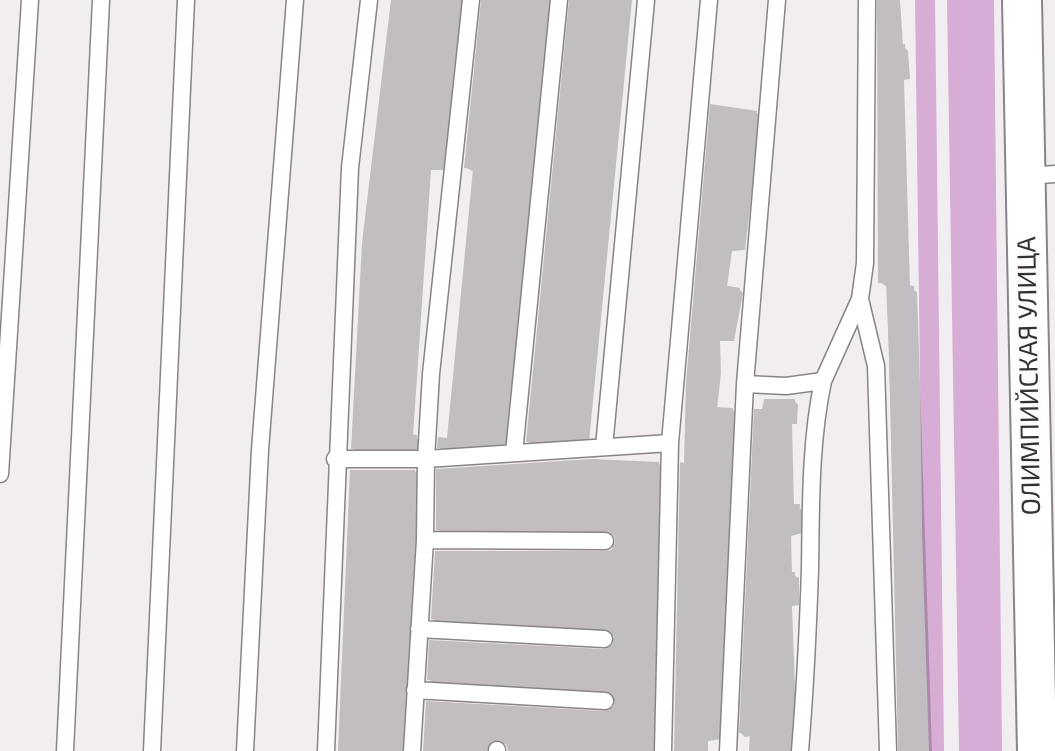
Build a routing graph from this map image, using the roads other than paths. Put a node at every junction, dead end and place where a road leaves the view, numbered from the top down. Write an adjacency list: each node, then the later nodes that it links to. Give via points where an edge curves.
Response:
1 (30, 0): 22 (lane)
2 (101, 0): 29 (lane)
3 (186, 0): 30 (lane)
4 (295, 0): 31 (lane, via 261,436)
5 (369, 0): 20 (lane, via 350,168)
6 (471, 0): 21 (lane)
7 (559, 0): 19 (lane)
8 (646, 0): 18 (lane)
9 (709, 0): 17 (lane)
10 (777, 0): 16 (lane)
11 (867, 0): 14 (lane)
12 (1022, 0): 13 (main road, ОЛИМПИЙСКАЯ УЛИЦА)
13 (1040, 175): 38 (main road, ОЛИМПИЙСКАЯ УЛИЦА)
14 (860, 299): 15 (lane); 37 (lane, via 876,366)
15 (823, 381): 16 (lane, via 786,386); 36 (lane, via 817,410)
16 (745, 384): 35 (lane)
17 (670, 443): 18 (lane); 34 (lane)
18 (604, 447): 19 (lane)
19 (514, 453): 21 (lane)
20 (335, 459): 21 (lane); 32 (lane)
21 (426, 459): 23 (lane)
22 (0, 474)
23 (425, 540): 24 (lane); 25 (lane)
24 (605, 541)
25 (419, 629): 26 (lane); 27 (lane)
26 (604, 639)
27 (415, 690): 28 (lane); 33 (lane)
28 (606, 701)
29 (65, 751)
30 (152, 751)
31 (245, 751)
32 (326, 751)
33 (412, 751)
34 (663, 751)
35 (728, 751)
36 (800, 751)
37 (888, 751)
38 (1037, 751)

